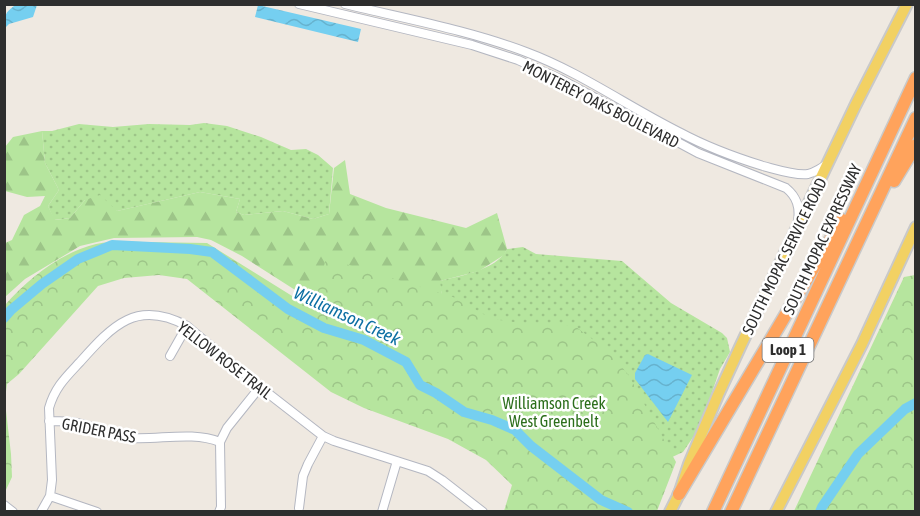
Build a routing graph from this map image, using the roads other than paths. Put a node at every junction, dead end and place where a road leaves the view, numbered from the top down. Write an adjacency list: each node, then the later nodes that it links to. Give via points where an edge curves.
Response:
1 (299, 4): 11 (street, MONTEREY OAKS BOULEVARD, via 472,45 546,72 698,153 786,188 798,203)
2 (345, 4): 7 (street, MONTEREY OAKS BOULEVARD, via 526,52 567,70 679,132 757,164 804,174)
3 (907, 4): 7 (main road, SOUTH MOPAC SERVICE ROAD)
4 (915, 78): 8 (highway, SOUTH MOPAC EXPRESSWAY / Loop 1)
5 (915, 118): 9 (highway, SOUTH MOPAC EXPRESSWAY / Loop 1)
6 (915, 145): 9 (highway)
7 (829, 163): 11 (main road, SOUTH MOPAC SERVICE ROAD)
8 (862, 192): 20 (highway, via 840,222); 24 (highway, SOUTH MOPAC EXPRESSWAY / Loop 1)
9 (874, 209): 19 (highway, SOUTH MOPAC EXPRESSWAY / Loop 1)
10 (915, 227): 33 (main road, via 862,344)
11 (798, 228): 20 (main road, SOUTH MOPAC SERVICE ROAD, via 718,395)
12 (187, 327): 13 (street); 14 (street, YELLOW ROSE TRAIL); 15 (street, YELLOW ROSE TRAIL, via 174,319 148,315 114,326 58,386 49,408)
13 (170, 356)
14 (260, 387): 16 (street, YELLOW ROSE TRAIL); 17 (street)
15 (49, 421): 17 (street, GRIDER PASS, via 81,424 123,437 196,437); 21 (street, YELLOW ROSE TRAIL)
16 (323, 436): 18 (street, YELLOW ROSE TRAIL); 22 (street, via 303,476)
17 (220, 442): 27 (street)
18 (397, 461): 23 (street, YELLOW ROSE TRAIL, via 428,471); 28 (street)
19 (748, 475): 31 (highway, SOUTH MOPAC EXPRESSWAY / Loop 1); 32 (highway)
20 (679, 494): 30 (main road, SOUTH MOPAC SERVICE ROAD)
21 (50, 496): 25 (street, YELLOW ROSE TRAIL); 26 (street)
22 (299, 508)
23 (472, 508): 29 (street, YELLOW ROSE TRAIL)
24 (714, 509)
25 (41, 512)
26 (97, 512)
27 (219, 512)
28 (382, 512)
29 (483, 512)
30 (670, 512)
31 (731, 512)
32 (738, 512)
33 (776, 512)

